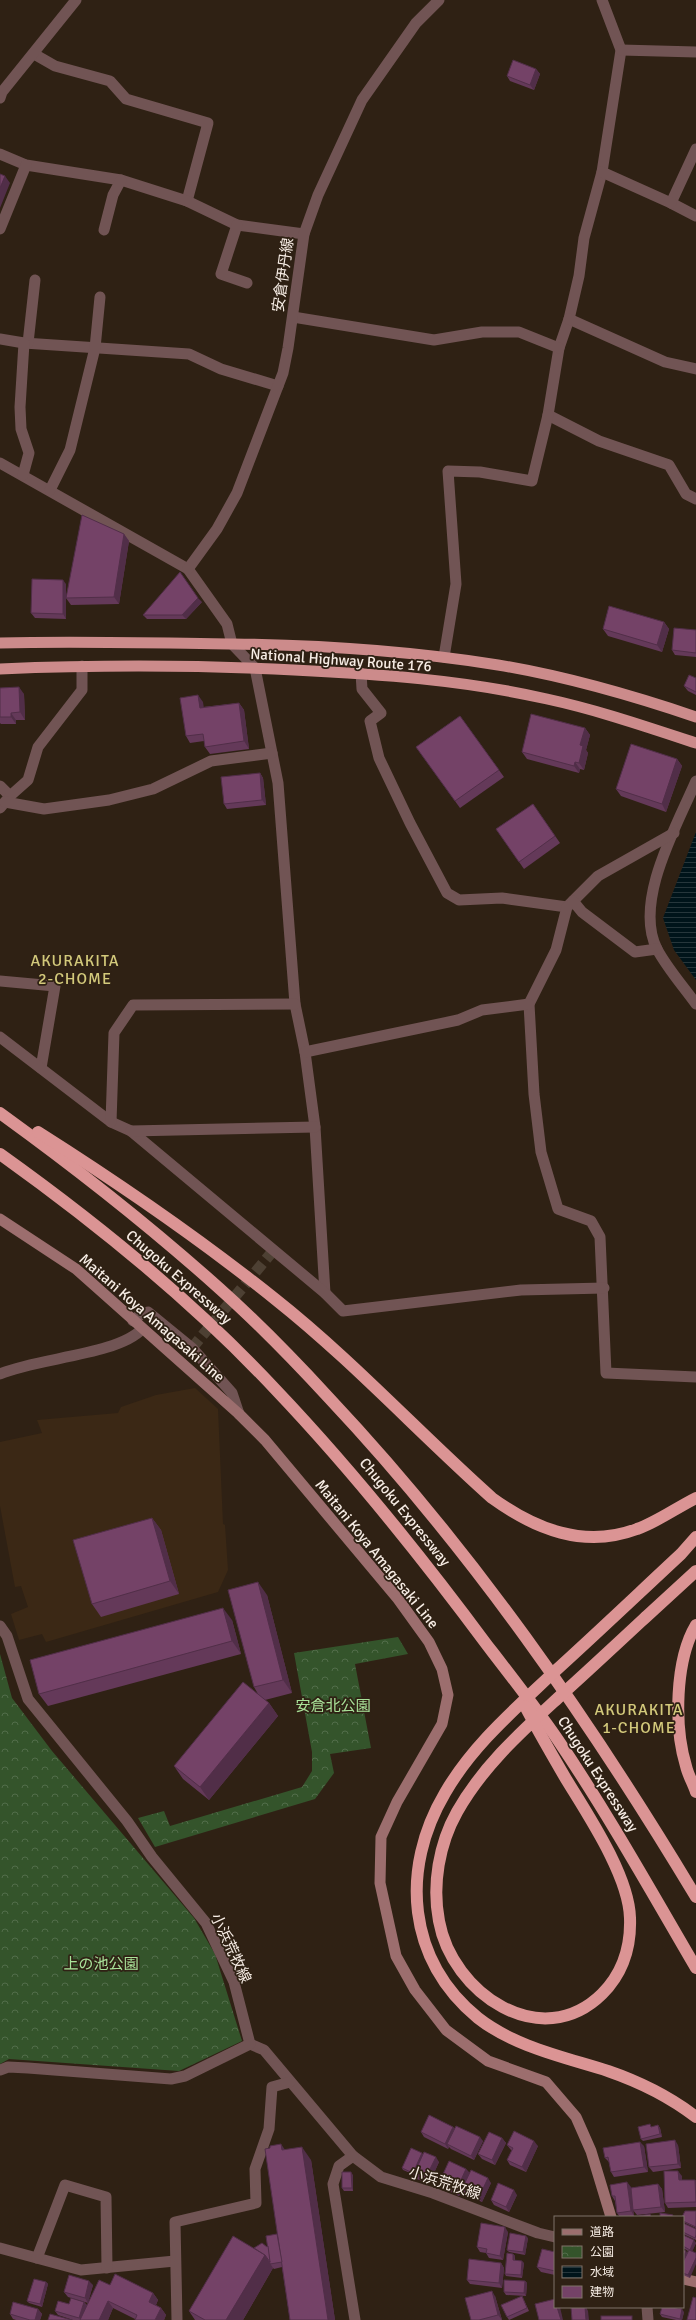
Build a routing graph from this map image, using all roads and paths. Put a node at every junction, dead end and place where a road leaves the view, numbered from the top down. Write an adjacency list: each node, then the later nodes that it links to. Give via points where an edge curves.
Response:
1 (76, 0): 6 (street)
2 (439, 0): 19 (street, 安倉伊丹線, via 416,23 362,100 318,195)
3 (602, 0): 4 (street)
4 (621, 50): 5 (street); 11 (street)
5 (696, 52)
6 (34, 54): 7 (street); 13 (street, via 55,66 110,81 126,99 208,123)
7 (1, 94)
8 (696, 149): 14 (street)
9 (0, 154): 10 (street)
10 (26, 165): 12 (street); 17 (street)
11 (602, 172): 14 (street); 24 (street, via 584,238 580,276)
12 (121, 180): 13 (street); 18 (street, via 113,195)
13 (187, 201): 16 (street)
14 (671, 203): 15 (street)
15 (696, 216)
16 (237, 225): 19 (street); 21 (street, via 221,274)
17 (0, 229)
18 (104, 230)
19 (304, 234): 23 (street, 安倉伊丹線)
20 (35, 280): 26 (street)
21 (247, 283)
22 (100, 297): 27 (street)
23 (293, 317): 28 (street, via 434,340 482,332 519,332); 30 (street, 安倉伊丹線)
24 (569, 319): 28 (street); 29 (street, via 665,362)
25 (0, 339): 26 (street)
26 (26, 343): 27 (street); 33 (street, via 21,422 29,454)
27 (95, 348): 30 (street, via 189,354 221,370); 34 (street, via 70,450)
28 (559, 348): 31 (street)
29 (696, 369)
30 (278, 386): 36 (street, 安倉伊丹線, via 237,493 217,529)
31 (548, 415): 35 (street, via 599,441 669,465 686,494); 39 (street, via 532,480 480,472 448,471 456,584)
32 (0, 463): 33 (street)
33 (23, 475): 34 (street)
34 (50, 490): 36 (street)
35 (696, 499)
36 (188, 569): 38 (street, via 227,624)
37 (0, 643): 38 (highway, National Highway Route 176, via 105,641)
38 (232, 644): 39 (highway, National Highway Route 176, via 378,649); 41 (street)
39 (444, 657): 44 (highway, National Highway Route 176, via 514,668 615,691)
40 (82, 666): 41 (highway, National Highway Route 176); 42 (highway, National Highway Route 176); 49 (street, via 82,690 38,747 28,780)
41 (255, 668): 43 (highway, National Highway Route 176); 46 (street)
42 (0, 669)
43 (361, 673): 45 (highway, National Highway Route 176, via 545,698 599,712); 51 (street, via 362,689 381,712 370,721 379,758 447,892 459,900 502,898)
44 (696, 717)
45 (696, 744)
46 (272, 753): 49 (street, via 211,761 153,789 109,800 44,809); 54 (street, via 278,783)
47 (696, 780): 50 (street)
48 (0, 786): 49 (street)
49 (5, 802)
50 (674, 833): 51 (street, via 598,876); 52 (street, via 651,896 650,923)
51 (570, 904): 52 (street, via 635,952); 55 (street, via 556,950)
52 (656, 949): 56 (street)
53 (0, 980): 59 (street, via 55,986)
54 (295, 1004): 58 (street); 62 (street, via 133,1005 114,1033)
55 (529, 1004): 58 (street, via 482,1010 458,1020); 67 (street, via 534,1094 541,1152 558,1209 591,1221 600,1237)
56 (696, 1004)
57 (0, 1037): 59 (street)
58 (305, 1052): 63 (street)
59 (41, 1068): 62 (street)
60 (0, 1107): 74 (highway, via 112,1179 276,1300 492,1498 514,1514 566,1535 602,1538 637,1529)
61 (0, 1113): 81 (highway, Chugoku Expressway, via 120,1205 221,1289 297,1363 371,1443 453,1539 529,1640 643,1808)
62 (111, 1122): 64 (street)
63 (315, 1127): 64 (street); 68 (street)
64 (131, 1131): 68 (street)
65 (0, 1154): 79 (highway, Chugoku Expressway, via 117,1244 199,1314 274,1388 348,1468 422,1557)
66 (0, 1219): 69 (main road, Maitani Koya Amagasaki Line, via 76,1269)
67 (604, 1288): 68 (street, via 521,1290 343,1311); 72 (street, via 606,1373)
68 (325, 1293)
69 (133, 1320): 70 (main road, Maitani Koya Amagasaki Line); 73 (street, via 148,1312 192,1348 232,1393)
70 (142, 1329): 71 (street, via 134,1338 84,1354 35,1363); 73 (main road, Maitani Koya Amagasaki Line)
71 (0, 1374)
72 (696, 1377)
73 (239, 1414): 88 (main road, Maitani Koya Amagasaki Line, via 265,1440 398,1599 429,1642 442,1669 448,1695 442,1724 397,1802 381,1837 380,1883 396,1956 415,1990 446,2030 488,2061 546,2082 576,2116 591,2151)
74 (696, 1498)
75 (696, 1537): 86 (highway, via 502,1722 459,1771 444,1793 432,1818 421,1851 416,1895 423,1938 430,1958 454,1996 479,2018 524,2044 639,2083)
76 (696, 1571): 79 (highway, via 506,1745 471,1789 449,1829 437,1876 439,1922 445,1942 457,1964 491,2001 511,2012 535,2018 555,2018 582,2009 598,1998 617,1976 626,1954 630,1914 623,1885 599,1834 547,1747)
77 (696, 1625): 80 (highway, via 684,1652 679,1704 680,1731 686,1766)
78 (0, 1626): 83 (street, 小浜荒牧線, via 7,1636 28,1699 206,1923 234,1982)
79 (506, 1669): 82 (highway, Chugoku Expressway, via 558,1740 616,1831)
80 (696, 1792)
81 (696, 1897)
82 (696, 1968)
83 (250, 2044): 84 (street, via 185,2076 171,2079 28,2068 8,2067); 85 (street, 小浜荒牧線, via 264,2050)
84 (0, 2070)
85 (290, 2082): 87 (street, 小浜荒牧線); 92 (street, via 272,2087 269,2129 255,2169 256,2203 176,2222)
86 (696, 2117)
87 (353, 2156): 89 (street, 小浜荒牧線, via 389,2180 433,2193); 98 (street, via 340,2166 334,2184)
88 (611, 2216)
89 (554, 2237)
90 (0, 2248): 91 (street)
91 (37, 2258): 93 (street, via 81,2270); 93 (street, via 64,2185 106,2198)
92 (175, 2261): 93 (street); 97 (street)
93 (107, 2268)
94 (684, 2279): 95 (main road)
95 (696, 2282)
96 (647, 2308): 99 (street)
97 (177, 2320)
98 (355, 2320)
99 (648, 2320)

